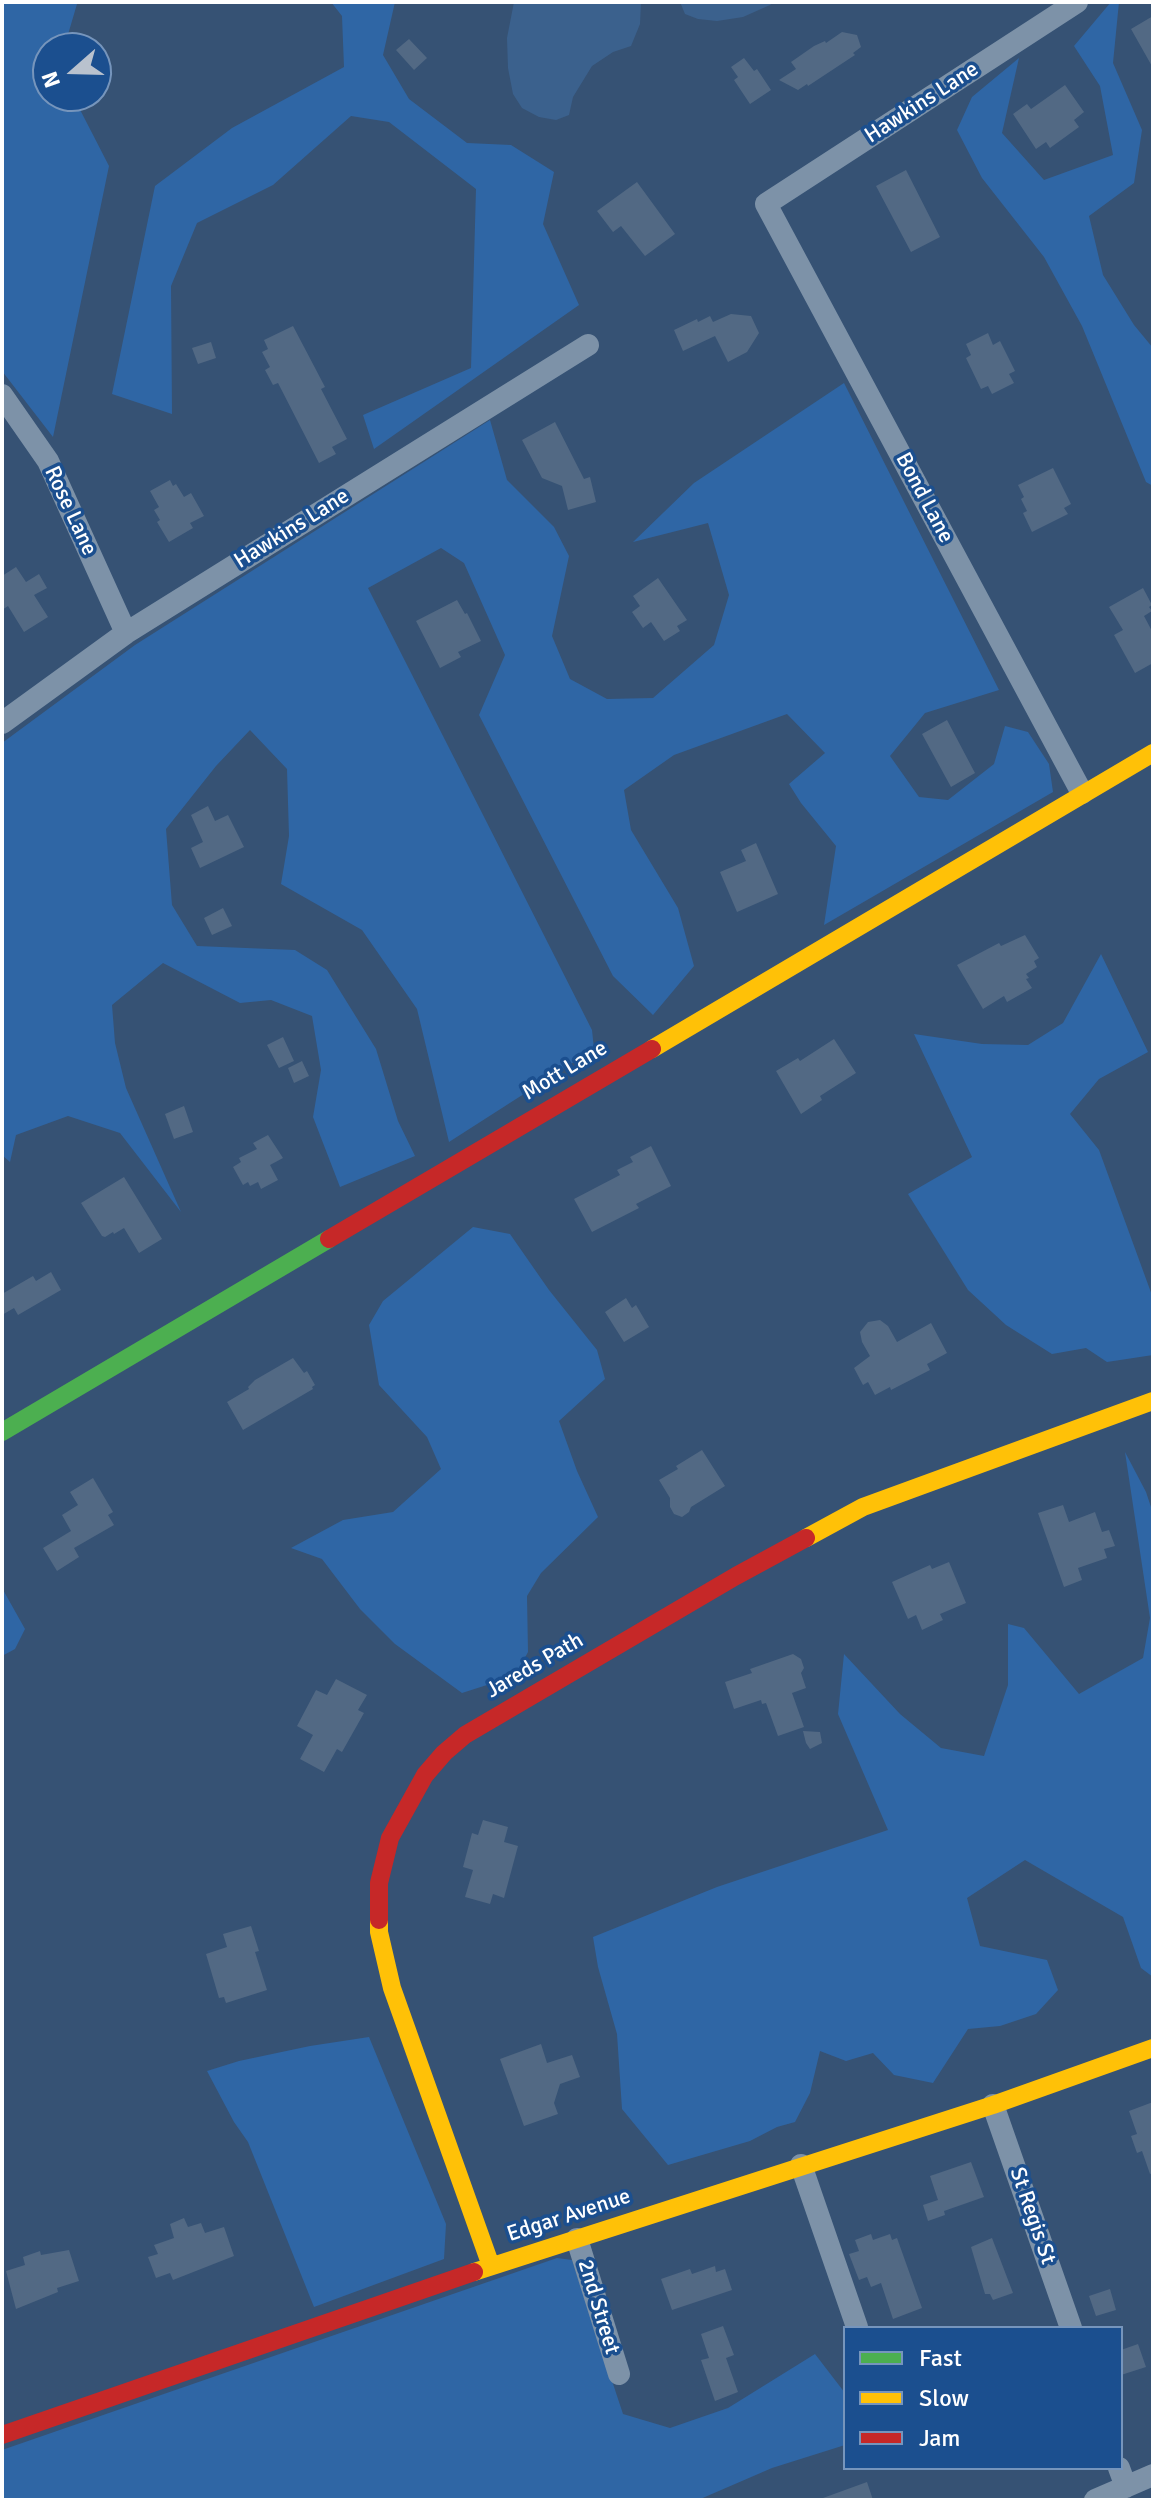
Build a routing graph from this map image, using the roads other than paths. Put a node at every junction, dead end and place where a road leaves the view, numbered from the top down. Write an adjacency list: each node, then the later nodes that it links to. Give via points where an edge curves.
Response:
1 (1077, 2): 2 (street, Hawkins Lane)
2 (766, 204): 8 (street, Bond Lane)
3 (588, 345): 5 (street, Hawkins Lane)
4 (2, 395): 5 (street, Rose Lane, via 48,461)
5 (126, 633): 6 (street, Hawkins Lane)
6 (2, 723)
7 (1153, 753): 8 (street, Mott Lane)
8 (1082, 793): 10 (street, Mott Lane)
9 (1153, 1401): 15 (street, Jareds Path, via 863,1507 465,1735 425,1775 390,1838 379,1883 379,1932 392,1988)
10 (2, 1432)
11 (1153, 2048): 12 (street, Edgar Avenue)
12 (993, 2105): 13 (street, Edgar Avenue); 17 (street, St Regis St)
13 (801, 2165): 14 (street, Edgar Avenue); 16 (street)
14 (577, 2239): 15 (street, Edgar Avenue); 18 (street, 2nd Street)
15 (491, 2266): 19 (street, Edgar Avenue)
16 (857, 2326)
17 (1070, 2326)
18 (619, 2374)
19 (2, 2435)
20 (1153, 2475): 21 (street)
21 (1122, 2478): 22 (street)
22 (1095, 2500)

